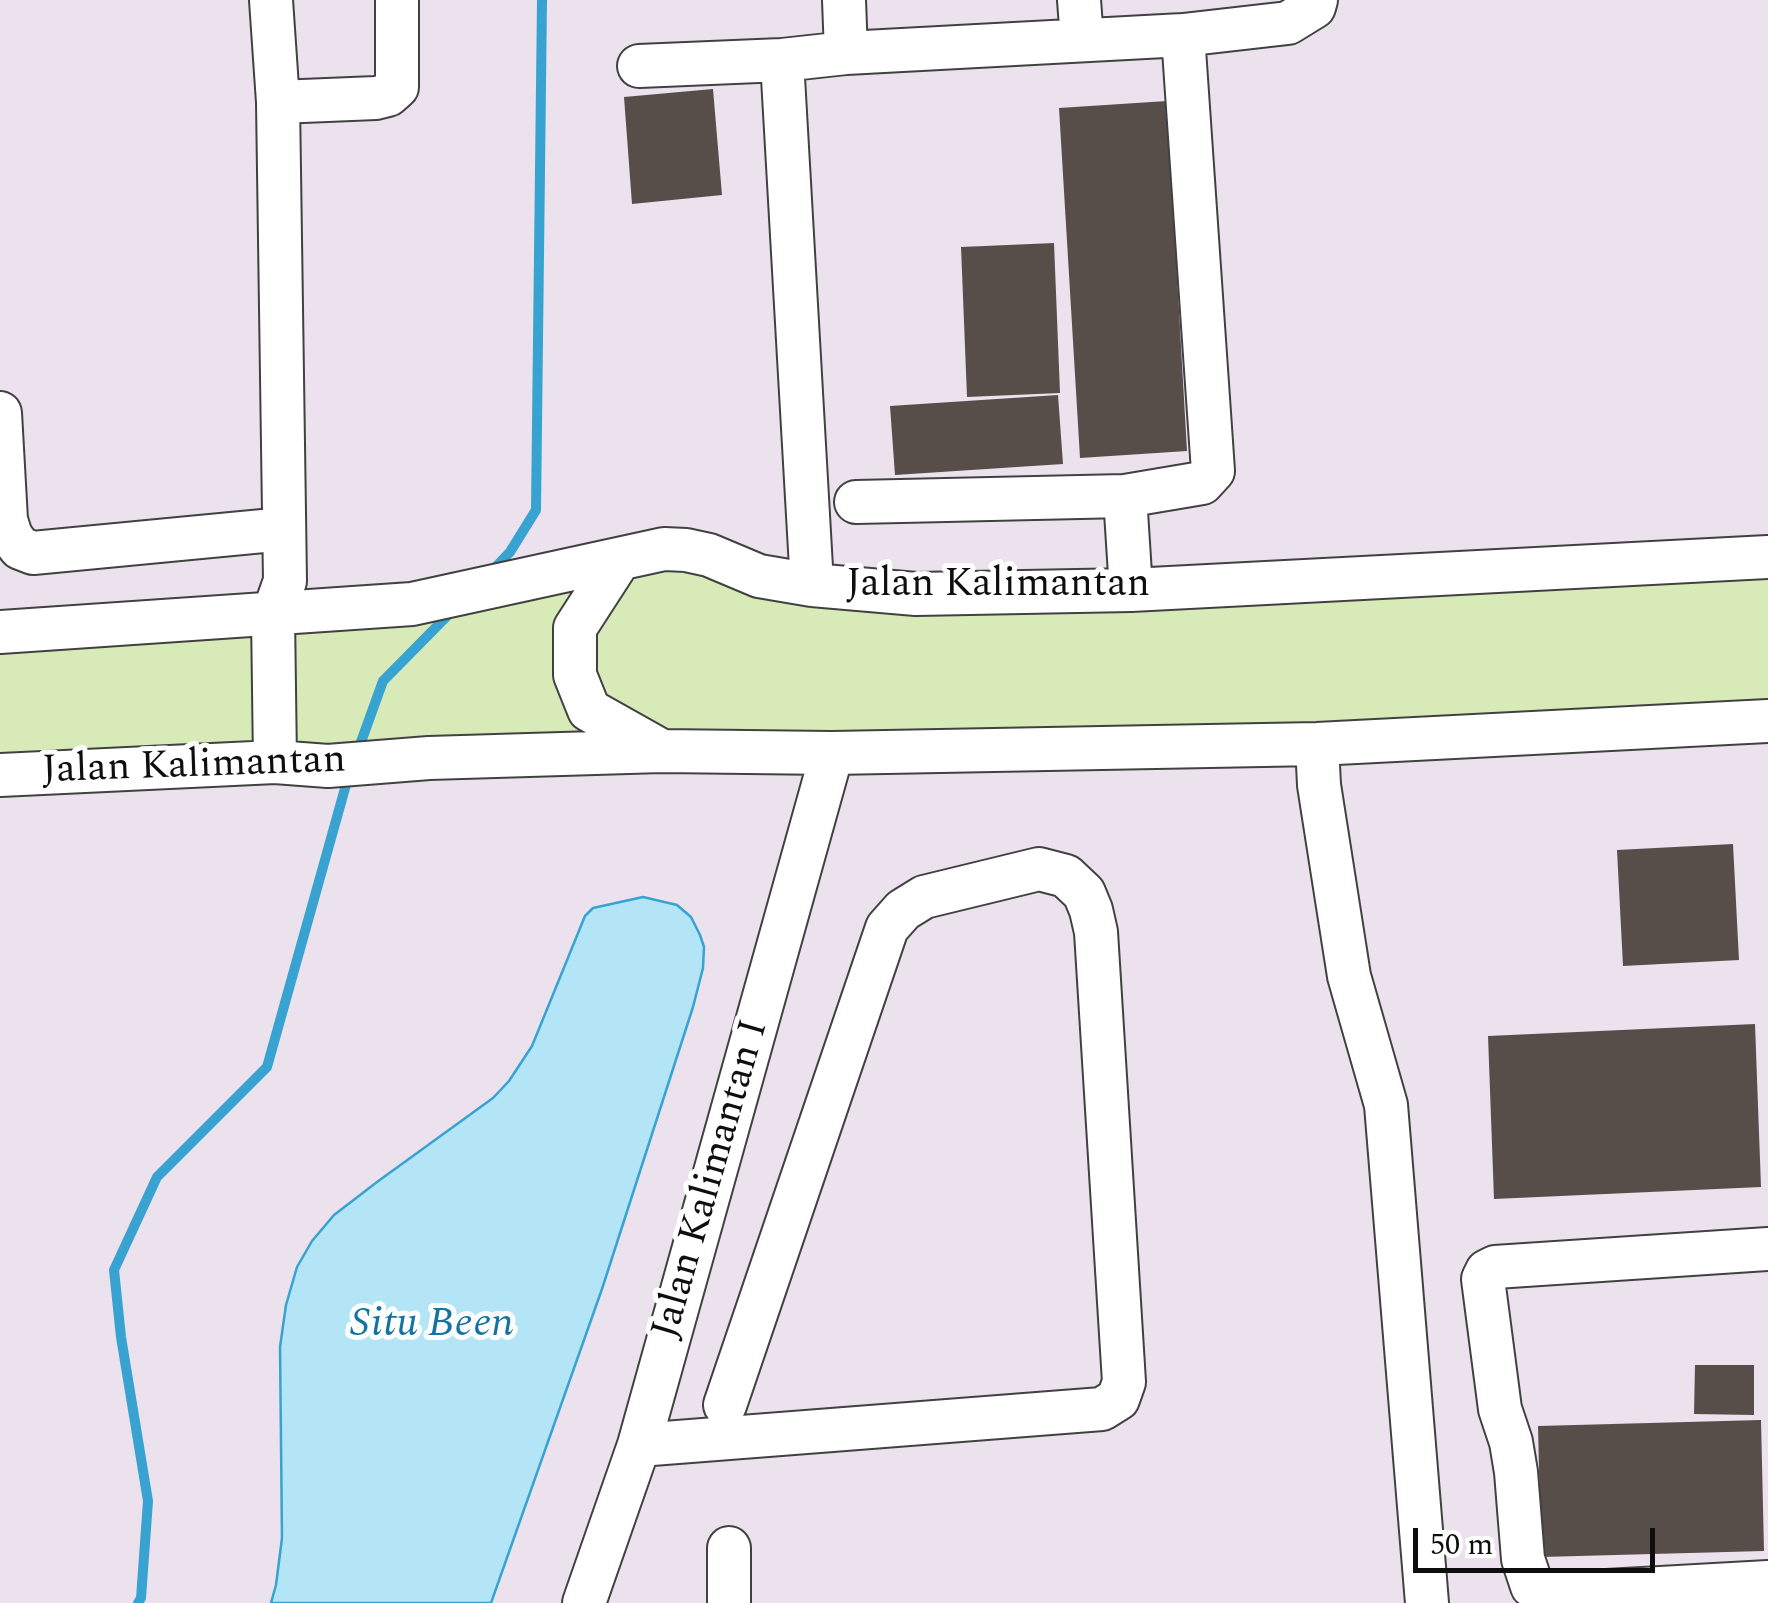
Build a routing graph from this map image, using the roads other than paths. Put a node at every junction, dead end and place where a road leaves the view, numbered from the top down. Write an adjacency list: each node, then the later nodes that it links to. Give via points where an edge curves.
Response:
1 (271, 0): 10 (street)
2 (397, 0): 10 (street, via 396,86 388,95)
3 (844, 0): 7 (street)
4 (1316, 0): 6 (street, via 1288,23)
5 (1081, 20): 6 (street); 7 (street)
6 (1183, 35): 12 (street, via 1212,471 1202,483)
7 (846, 53): 8 (street)
8 (782, 60): 9 (street); 17 (street)
9 (639, 66)
10 (278, 102): 14 (street)
11 (0, 412): 14 (street, via 6,520 20,548 33,553)
12 (1125, 496): 13 (street); 18 (street)
13 (856, 502)
14 (284, 530): 19 (street, via 285,582)
15 (1768, 558): 18 (street, Jalan Kalimantan)
16 (618, 560): 17 (street, Jalan Kalimantan, via 686,550 759,576); 19 (street, Jalan Kalimantan, via 412,604); 23 (street, via 576,628 576,675 589,710)
17 (812, 585): 18 (street, Jalan Kalimantan, via 916,594)
18 (1130, 590)
19 (273, 615): 20 (street, Jalan Kalimantan); 25 (street)
20 (0, 632)
21 (1768, 720): 22 (street, Jalan Kalimantan)
22 (1317, 744): 24 (street, Jalan Kalimantan); 34 (street, via 1349,976 1386,1105)
23 (662, 752): 24 (street, Jalan Kalimantan); 25 (street, Jalan Kalimantan, via 328,766)
24 (832, 753): 29 (street, Jalan Kalimantan I)
25 (275, 762): 26 (street, Jalan Kalimantan)
26 (0, 775)
27 (1768, 1249): 31 (street, via 1495,1267 1483,1279 1532,1586 1553,1594)
28 (725, 1405): 29 (street, via 887,928 924,897 1040,869 1066,876 1084,893 1096,932 1124,1382 1118,1399 1102,1409)
29 (639, 1445): 32 (street, Jalan Kalimantan I)
30 (729, 1548): 33 (street)
31 (1768, 1582)
32 (584, 1603)
33 (729, 1603)
34 (1428, 1603)

